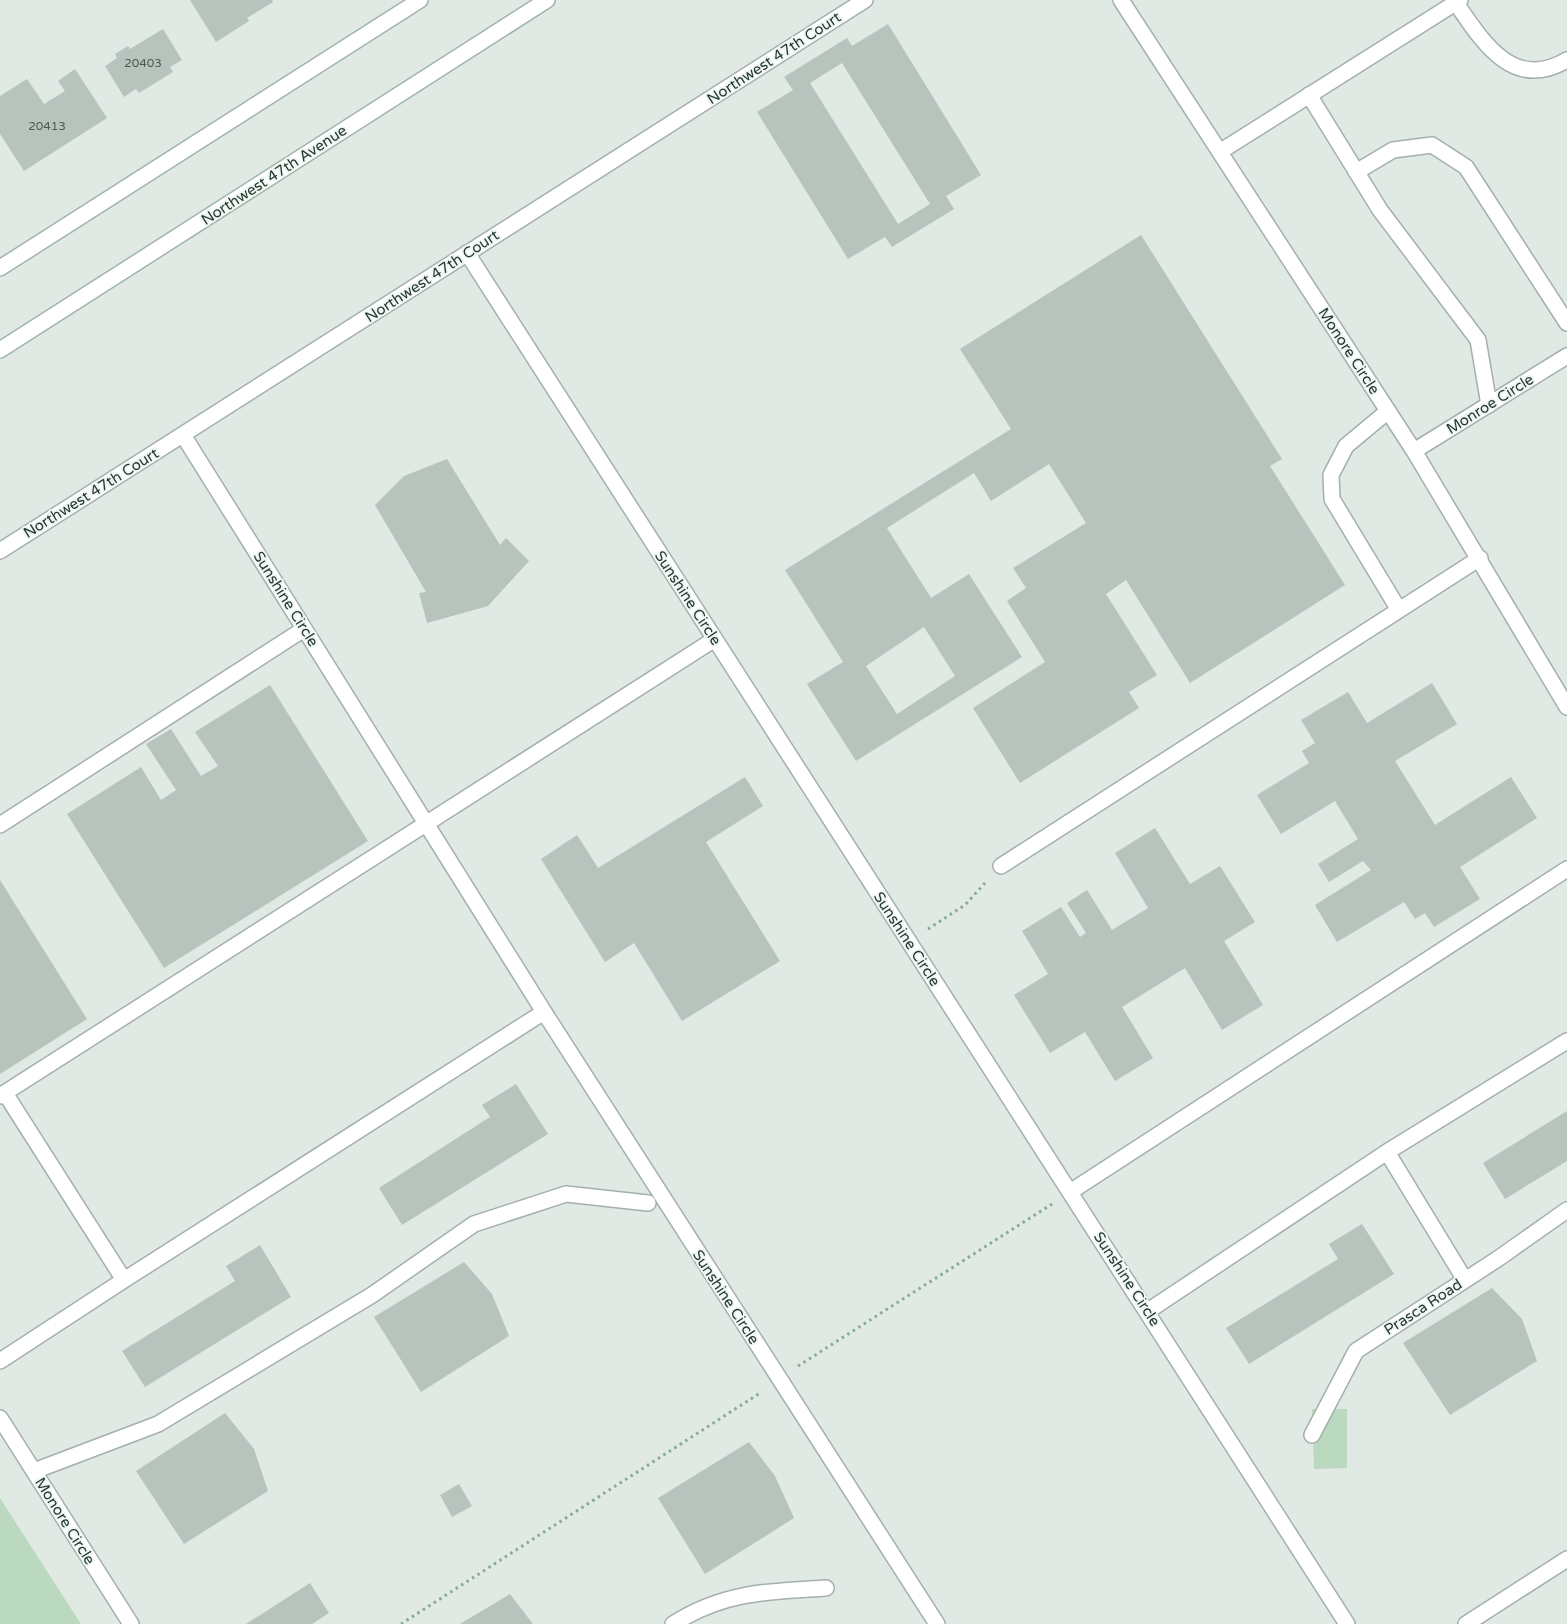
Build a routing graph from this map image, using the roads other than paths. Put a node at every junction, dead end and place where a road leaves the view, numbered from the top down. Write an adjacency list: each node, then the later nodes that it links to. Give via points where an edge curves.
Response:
1 (420, 0): 13 (street)
2 (534, 0): 7 (street)
3 (547, 0): 7 (street, Northwest 47th Avenue)
4 (865, 0): 12 (street, Northwest 47th Court)
5 (1121, 0): 10 (street, Monore Circle)
6 (1458, 1): 8 (street, via 1485,46 1504,61 1529,70 1557,66); 9 (street)
7 (522, 16): 15 (street, Northwest 47th Avenue)
8 (1567, 60)
9 (1309, 95): 10 (street); 11 (street)
10 (1220, 151): 18 (street, Monore Circle)
11 (1356, 172): 14 (street, via 1393,150 1432,145 1466,168); 17 (street, via 1380,210 1478,340)
12 (467, 253): 19 (street, Northwest 47th Court); 25 (street, Sunshine Circle)
13 (0, 268)
14 (1567, 323)
15 (0, 350)
16 (1567, 356): 17 (street, Monroe Circle)
17 (1489, 405): 20 (street, Monroe Circle)
18 (1388, 411): 20 (street, Monore Circle); 23 (street, via 1346,446 1331,475 1332,499)
19 (183, 434): 21 (street, Northwest 47th Court); 24 (street, Sunshine Circle)
20 (1414, 451): 22 (street, Monore Circle)
21 (0, 551)
22 (1480, 558): 23 (street); 26 (street, Monore Circle)
23 (1399, 610): 29 (street)
24 (304, 629): 27 (street, Sunshine Circle); 28 (street)
25 (715, 639): 27 (street); 35 (street, Sunshine Circle)
26 (1567, 707)
27 (425, 823): 31 (street, Sunshine Circle); 33 (street)
28 (0, 825)
29 (1002, 866)
30 (1567, 869): 35 (street)
31 (544, 1012): 38 (street); 49 (street, Sunshine Circle)
32 (1567, 1041): 34 (street)
33 (2, 1094): 38 (street)
34 (1387, 1152): 39 (street); 40 (street)
35 (1070, 1192): 40 (street, Sunshine Circle)
36 (648, 1203): 44 (street, via 566,1194 474,1224 372,1295 158,1424)
37 (1567, 1210): 39 (street, Prasca Road)
38 (124, 1280): 41 (street)
39 (1465, 1280): 43 (street, Prasca Road, via 1356,1351)
40 (1148, 1311): 50 (street, Sunshine Circle)
41 (0, 1361)
42 (0, 1418): 44 (street, Monore Circle)
43 (1312, 1434)
44 (34, 1471): 47 (street, Monore Circle)
45 (1567, 1559): 51 (street)
46 (826, 1588): 48 (street, via 742,1594 690,1613)
47 (130, 1624)
48 (673, 1624)
49 (937, 1624)
50 (1347, 1624)
51 (1466, 1624)

